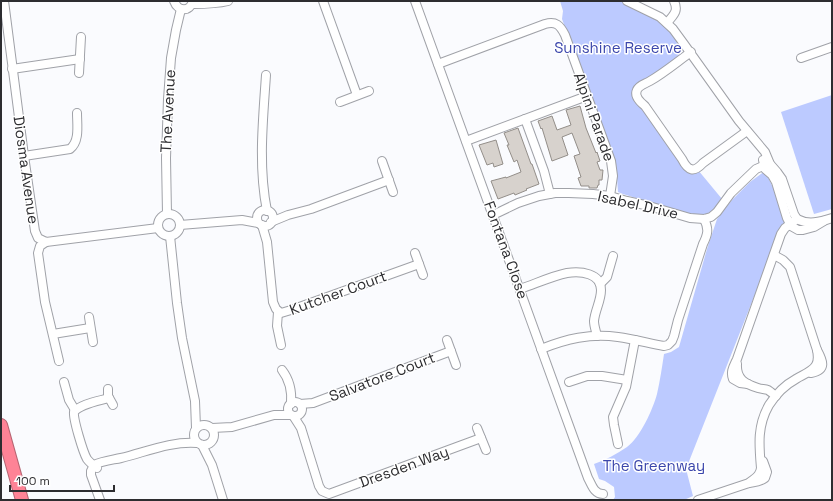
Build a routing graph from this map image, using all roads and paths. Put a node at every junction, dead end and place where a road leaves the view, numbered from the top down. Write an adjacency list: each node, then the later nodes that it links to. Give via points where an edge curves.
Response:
1 (174, 1): 9 (street)
2 (228, 1): 8 (street, via 213,4)
3 (323, 1): 21 (street)
4 (415, 1): 16 (street, Fontana Close)
5 (627, 1): 10 (street)
6 (674, 1): 10 (street, via 675,13)
7 (4, 2): 17 (street, Diosma Avenue)
8 (193, 2): 9 (street, via 189,8)
9 (181, 9): 35 (street, The Avenue, via 171,58 168,99)
10 (667, 23): 13 (street)
11 (81, 37): 15 (street)
12 (832, 47): 14 (street)
13 (691, 52): 26 (street); 26 (street, via 650,81 642,94 645,106 682,159 692,164 703,163)
14 (801, 58)
15 (80, 59): 17 (street); 18 (street)
16 (438, 64): 22 (street, Alpini Parade, via 545,24 556,24 565,35); 27 (street, Fontana Close)
17 (12, 69): 28 (street, Diosma Avenue)
18 (79, 72)
19 (266, 75): 37 (street, Kutcher Court, via 262,149)
20 (369, 91): 21 (street)
21 (357, 95): 23 (street)
22 (587, 96): 25 (street); 34 (street, Alpini Parade, via 611,161 613,176)
23 (340, 102)
24 (77, 113): 28 (street, via 76,140 70,149)
25 (525, 119): 27 (street); 33 (street)
26 (747, 131): 30 (street, via 765,152)
27 (466, 141): 36 (street, Fontana Close)
28 (24, 156): 44 (street, Diosma Avenue, via 35,231 38,238)
29 (382, 161): 31 (street)
30 (766, 166): 39 (street, via 725,199); 40 (street, via 777,172 782,179 794,214)
31 (389, 180): 32 (street); 37 (street, via 288,215)
32 (393, 192)
33 (550, 194): 34 (street, Isabel Drive); 36 (street, Isabel Drive, via 518,203)
34 (610, 196): 39 (street, Isabel Drive)
35 (167, 214): 41 (street, via 174,215); 42 (street, via 161,217)
36 (493, 215): 51 (street, Fontana Close)
37 (265, 218): 41 (street); 52 (street, Kutcher Court, via 273,302)
38 (828, 219): 40 (street)
39 (705, 223): 58 (street, via 703,244 672,341 664,346)
40 (793, 224): 47 (street, via 790,232 778,245)
41 (180, 225): 43 (street, via 177,232)
42 (158, 228): 43 (street, via 163,234); 44 (street, Diosma Avenue)
43 (170, 236): 71 (street, via 179,319)
44 (46, 242): 55 (street, via 40,246 38,253 45,302)
45 (415, 253): 48 (street)
46 (613, 256): 50 (street, via 607,277)
47 (773, 259): 70 (street, via 737,359 737,373 748,384); 70 (street, via 783,260 792,271 822,358 821,369 806,373 790,382)
48 (419, 264): 49 (street); 52 (street, Kutcher Court, via 283,313)
49 (423, 275)
50 (600, 284): 51 (street, via 592,275 567,273); 56 (street, via 601,293 594,321)
51 (520, 290): 61 (street, Fontana Close)
52 (278, 312): 60 (street)
53 (89, 318): 54 (street)
54 (90, 328): 55 (street); 59 (street)
55 (53, 334): 63 (street)
56 (597, 336): 58 (street); 61 (street, via 568,339)
57 (447, 340): 62 (street, Salvatore Court)
58 (635, 340): 66 (street)
59 (93, 342)
60 (281, 345)
61 (542, 349): 89 (street, Fontana Close, via 588,478 594,489)
62 (451, 351): 64 (street, Salvatore Court); 72 (street, Salvatore Court)
63 (59, 361)
64 (456, 365)
65 (282, 370): 72 (street)
66 (627, 380): 68 (street, via 587,376); 83 (street, via 613,417)
67 (64, 382): 73 (street)
68 (569, 382)
69 (108, 389): 73 (street, via 111,402 82,406)
70 (774, 398): 94 (street, via 761,425 761,468 756,478 749,483)
71 (195, 401): 76 (street); 78 (street)
72 (296, 409): 75 (street, Salvatore Court); 88 (street)
73 (75, 410): 87 (street, via 74,420 85,454)
74 (1, 425): 91 (highway)
75 (232, 426): 76 (street, Salvatore Court); 80 (street, Salvatore Court)
76 (209, 427): 78 (street, via 201,425); 80 (street, via 214,434)
77 (478, 428): 79 (street)
78 (195, 430): 81 (street); 82 (street, via 194,438)
79 (481, 438): 85 (street); 88 (street, Dresden Way, via 329,494)
80 (212, 440): 82 (street, via 208,444); 86 (street)
81 (177, 443): 82 (street); 87 (street)
82 (200, 444): 86 (street)
83 (618, 444)
84 (1, 448): 91 (highway)
85 (486, 450)
86 (212, 465): 92 (street)
87 (95, 467): 90 (street)
88 (322, 491): 93 (street)
89 (603, 494)
90 (99, 496)
91 (21, 500)
92 (223, 500)
93 (326, 500)
94 (698, 500)

